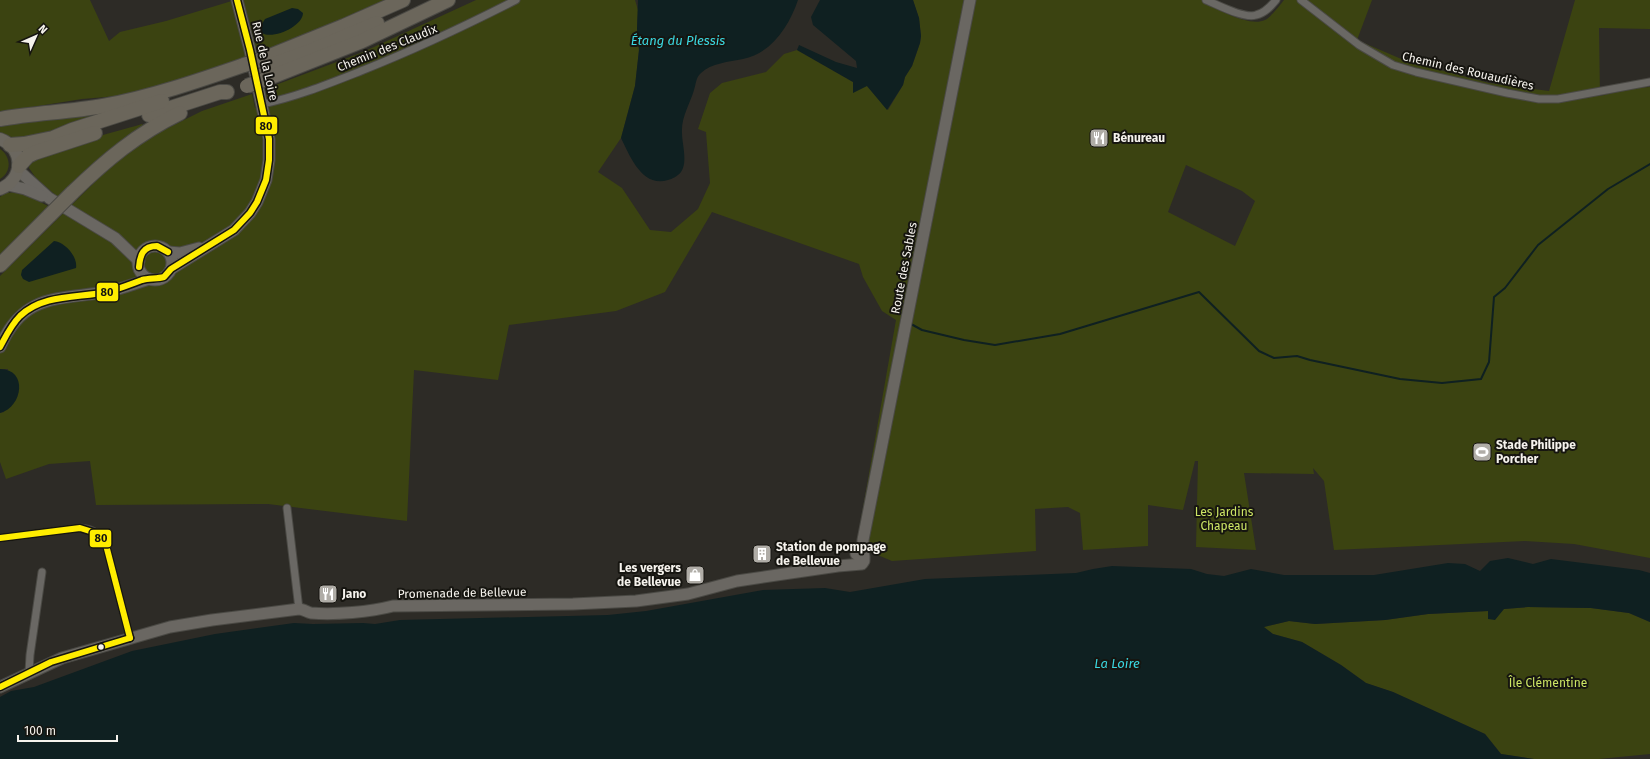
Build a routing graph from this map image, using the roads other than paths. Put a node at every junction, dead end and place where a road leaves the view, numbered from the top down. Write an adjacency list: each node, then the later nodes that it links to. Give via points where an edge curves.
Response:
1 (237, 0): 14 (street, Rue de la Loire)
2 (403, 0): 10 (highway, via 344,26)
3 (426, 0): 10 (highway, via 333,42)
4 (448, 0): 10 (highway, via 362,41)
5 (516, 0): 14 (street, Chemin des Claudix, via 442,38 396,58 302,93)
6 (970, 0): 32 (street, Route des Sables, via 863,540)
7 (1206, 0): 8 (street, via 1248,16 1267,10)
8 (1276, 0)
9 (1301, 0): 12 (street, Chemin des Rouaudières, via 1346,36 1393,65 1507,93 1539,99 1558,99)
10 (264, 68): 11 (highway, bridge); 11 (highway, bridge)
11 (246, 75): 13 (highway); 15 (highway, via 174,88 101,106); 16 (highway, via 52,138 24,144)
12 (1650, 82)
13 (227, 92): 17 (highway, via 220,92 41,151 28,156); 25 (highway, bridge, via 141,134 111,156)
14 (262, 104): 21 (street, Rue de la Loire, via 269,150 268,170 262,192 250,213 234,230)
15 (0, 120)
16 (5, 142): 17 (main road, via 16,153)
17 (18, 168): 18 (main road, via 15,178); 19 (street)
18 (4, 187): 19 (street, via 25,188)
19 (49, 198): 20 (street)
20 (115, 238): 22 (street); 24 (street)
21 (207, 246): 23 (street, Rue de la Loire, via 180,253); 26 (street, Rue de la Loire)
22 (146, 249): 23 (street, via 160,246); 24 (street)
23 (168, 252): 26 (street, via 172,262)
24 (139, 264): 27 (street, via 143,274); 28 (street)
25 (0, 265)
26 (171, 269): 27 (street, via 161,279)
27 (150, 279): 28 (street)
28 (124, 286): 29 (street, via 107,292 62,297 30,308 14,320)
29 (0, 347)
30 (287, 508): 34 (street)
31 (0, 538): 35 (street, via 80,528 90,529 100,535 106,545)
32 (857, 557): 34 (street, Promenade de Bellevue, via 838,566 737,581 688,594 636,601 393,606 376,610 309,613)
33 (42, 572): 36 (street)
34 (299, 609): 35 (street, Promenade de Bellevue, via 170,627)
35 (130, 638): 36 (street, Promenade de Bellevue, via 62,658)
36 (29, 672): 37 (street, Promenade de Bellevue)
37 (0, 687)

